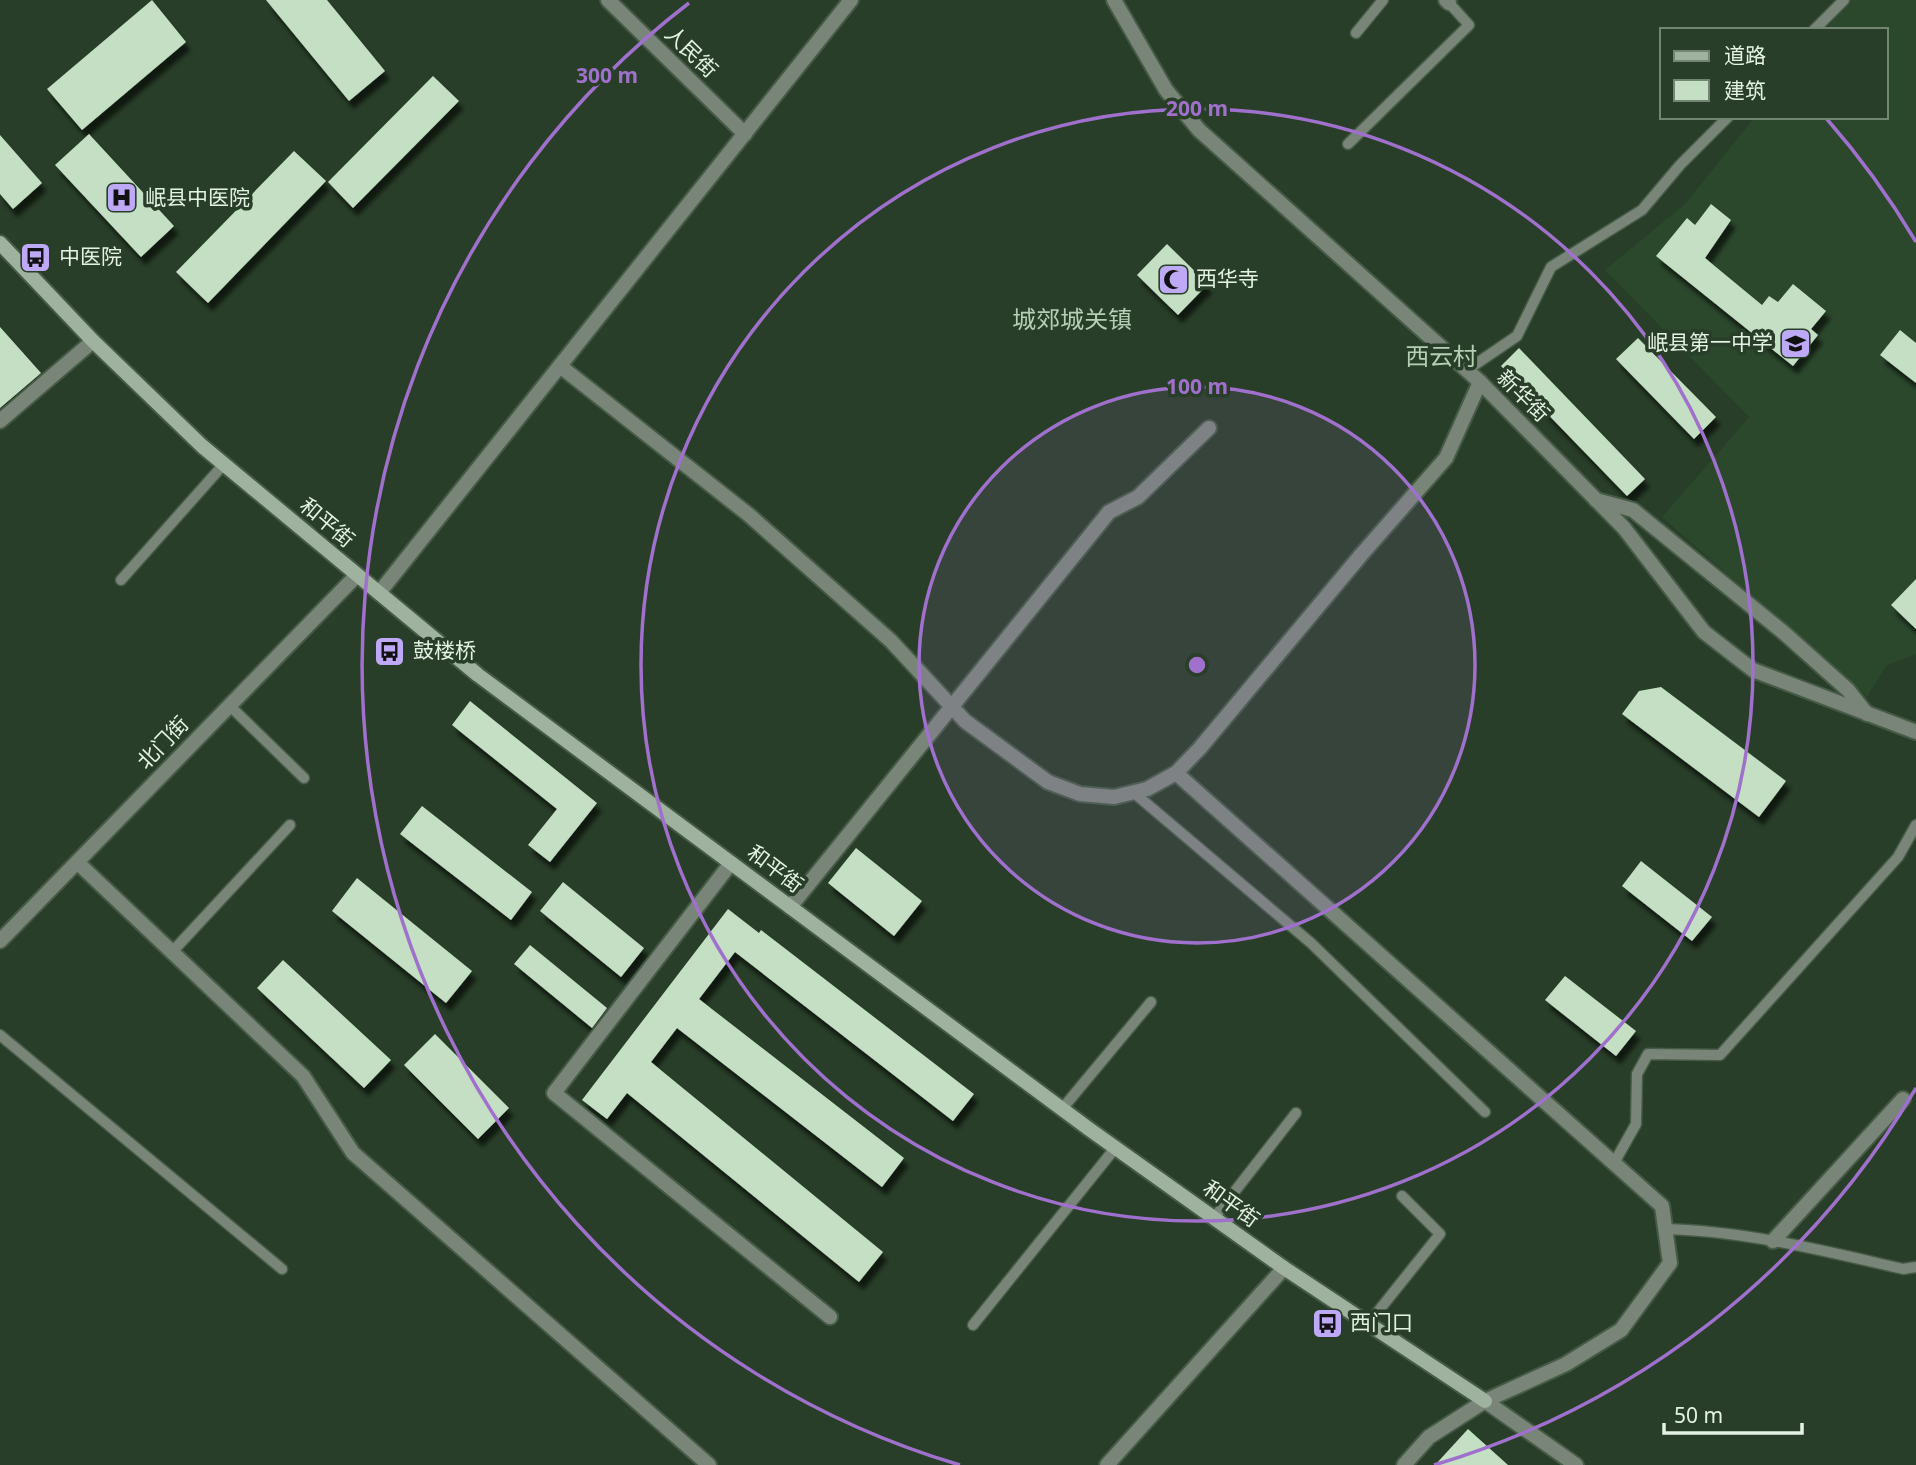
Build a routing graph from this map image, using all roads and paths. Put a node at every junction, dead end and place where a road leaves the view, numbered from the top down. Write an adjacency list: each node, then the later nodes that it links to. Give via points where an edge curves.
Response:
1 (608, 0): 10 (street, 人民街)
2 (851, 0): 10 (street)
3 (1114, 0): 15 (street, 新华街, via 1166,90 1199,130)
4 (1383, 0): 8 (lane)
5 (1844, 0): 7 (lane)
6 (1448, 1): 11 (lane, via 1469,25)
7 (1816, 28)
8 (1356, 33)
9 (1726, 119): 15 (lane, via 1642,211 1551,267 1517,335)
10 (745, 134): 14 (street)
11 (1348, 144)
12 (0, 243): 13 (main road, 和平街)
13 (93, 341): 17 (street); 19 (main road, 和平街)
14 (560, 366): 23 (street); 24 (street, via 749,515 891,641)
15 (1468, 370): 16 (street, 新华街)
16 (1480, 382): 20 (street, 新华街); 28 (street, via 1446,458)
17 (0, 421)
18 (1209, 428): 24 (street, via 1138,497 1109,512)
19 (223, 464): 21 (main road, 和平街); 22 (lane)
20 (1596, 500): 26 (street, via 1633,510 1783,632 1848,690); 26 (street, 新华街, via 1624,528 1704,632 1753,670)
21 (357, 575): 23 (main road, 和平街); 25 (street, 北门街)
22 (121, 580)
23 (379, 593): 34 (main road, 和平街, via 478,675)
24 (951, 705): 30 (street, via 965,721 1048,782 1080,794 1114,797); 35 (street)
25 (230, 706): 29 (lane); 33 (street, 北门街)
26 (1867, 714): 27 (street, 新华街)
27 (1916, 732)
28 (1176, 773): 30 (street); 45 (street)
29 (304, 778)
30 (1133, 792): 42 (lane, via 1311,943)
31 (290, 825): 37 (lane)
32 (1916, 825): 45 (lane, via 1898,857 1720,1055 1647,1054 1637,1074 1636,1124)
33 (77, 862): 36 (street, 北门街); 37 (street)
34 (731, 863): 35 (main road, 和平街); 53 (street, via 554,1093)
35 (790, 907): 41 (main road, 和平街)
36 (0, 941)
37 (172, 952): 57 (street, via 303,1076 353,1153)
38 (1151, 1002): 41 (lane)
39 (0, 1035): 52 (lane)
40 (1903, 1099): 49 (street)
41 (1062, 1109): 44 (main road, 和平街)
42 (1485, 1112)
43 (1296, 1113): 47 (lane)
44 (1116, 1147): 47 (main road, 和平街); 55 (lane)
45 (1614, 1163): 48 (street, via 1662,1206)
46 (1402, 1196): 54 (lane, via 1440,1234)
47 (1214, 1218): 51 (main road, 和平街)
48 (1665, 1229): 49 (lane, via 1711,1230); 56 (street, via 1670,1263 1621,1330 1566,1364)
49 (1773, 1241): 50 (lane, via 1903,1269)
50 (1916, 1267)
51 (1284, 1268): 54 (main road, 和平街); 58 (street)
52 (282, 1269)
53 (830, 1317)
54 (1368, 1324): 56 (main road, 和平街)
55 (973, 1325)
56 (1485, 1401): 59 (street, via 1429,1437); 60 (street, 和平街)
57 (709, 1465)
58 (1107, 1465)
59 (1404, 1465)
60 (1576, 1465)

